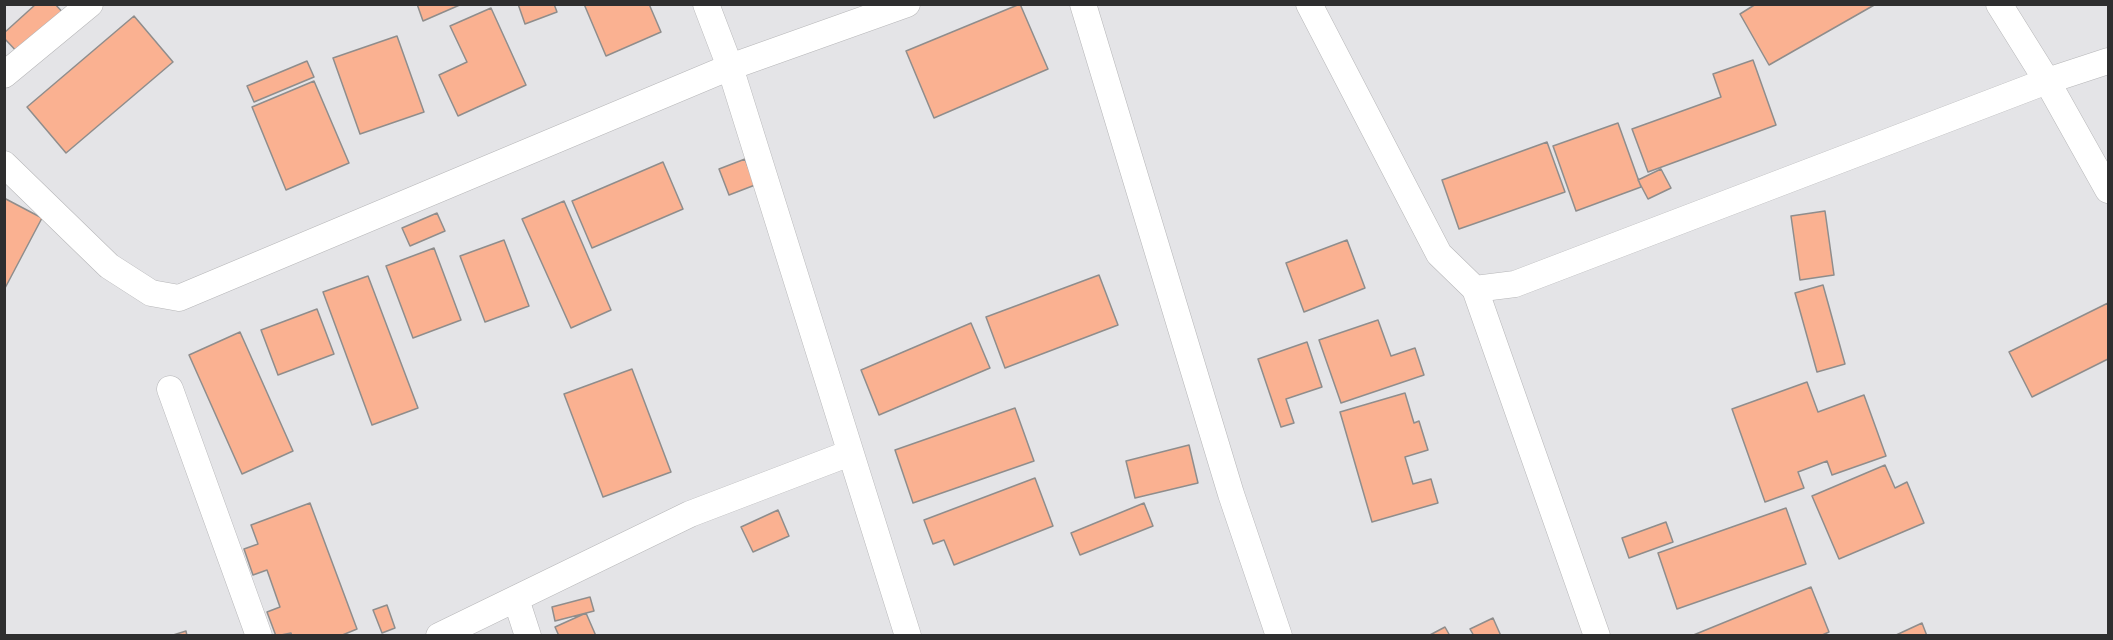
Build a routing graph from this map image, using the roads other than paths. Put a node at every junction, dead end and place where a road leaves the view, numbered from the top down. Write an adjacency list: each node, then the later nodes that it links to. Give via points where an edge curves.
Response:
1 (90, 4): 9 (street)
2 (706, 4): 8 (street)
3 (907, 4): 8 (street)
4 (1083, 4): 21 (street, via 1231,494)
5 (1309, 4): 13 (street, via 1439,254)
6 (1999, 4): 10 (street)
7 (2109, 61): 10 (street)
8 (730, 67): 11 (street, via 179,298 150,294 109,266); 15 (street)
9 (4, 75)
10 (2047, 81): 12 (street); 13 (street, via 1515,284)
11 (4, 164)
12 (2109, 190)
13 (1475, 289): 22 (street)
14 (170, 389): 17 (street)
15 (850, 453): 16 (street, via 690,514); 20 (street)
16 (516, 599): 18 (street); 19 (street)
17 (259, 636)
18 (439, 636)
19 (528, 636)
20 (908, 636)
21 (1279, 636)
22 (1597, 636)

